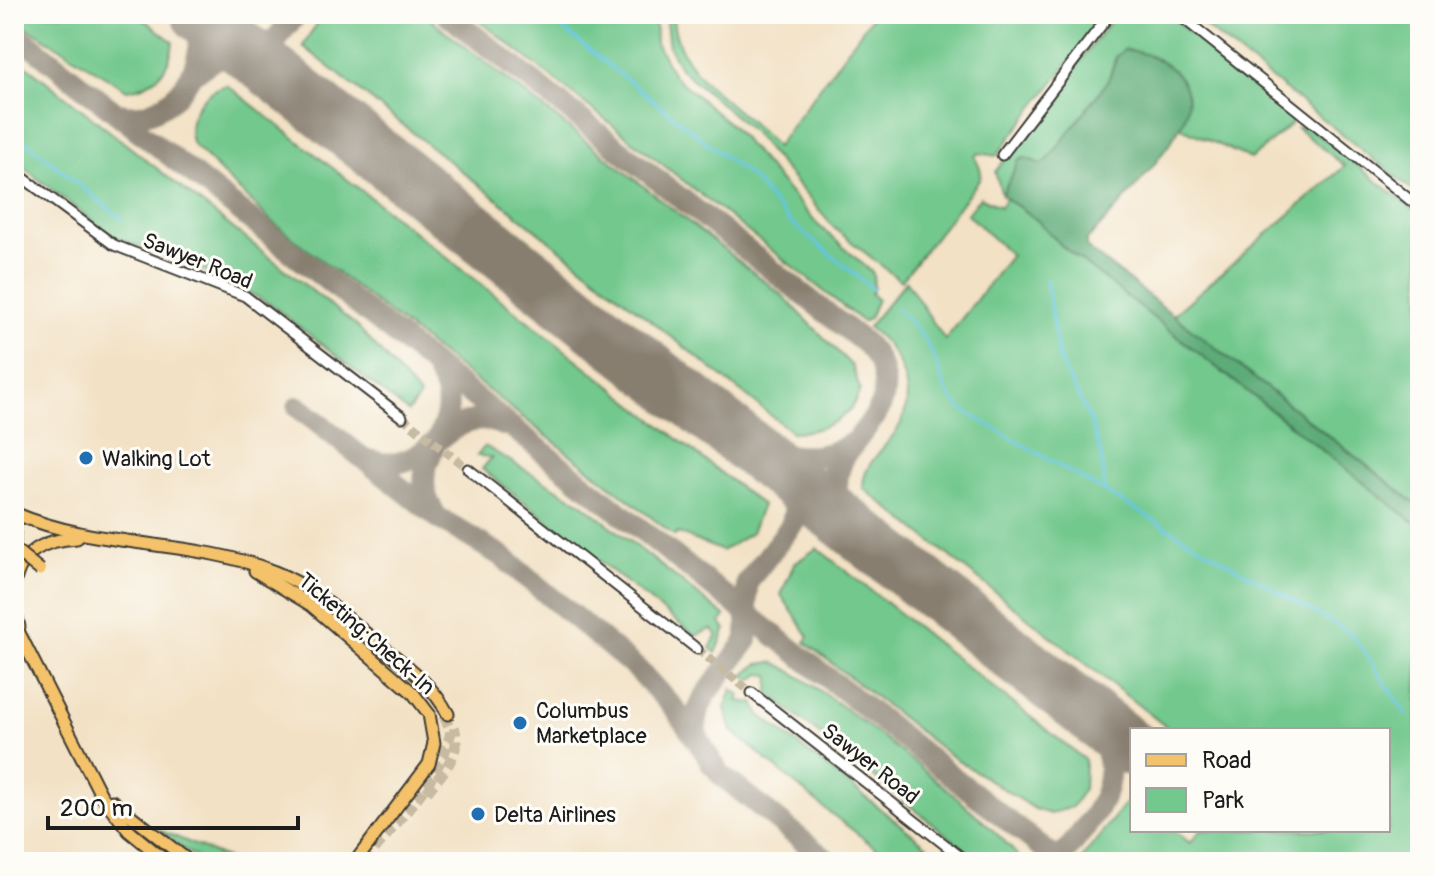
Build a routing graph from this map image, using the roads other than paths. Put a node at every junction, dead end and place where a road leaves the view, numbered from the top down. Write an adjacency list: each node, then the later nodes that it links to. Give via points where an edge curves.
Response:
1 (1110, 14): 3 (street)
2 (1178, 14): 5 (street)
3 (1002, 155)
4 (14, 171): 6 (street, Sawyer Road, via 114,245 245,296)
5 (1420, 208)
6 (402, 417)
7 (468, 469): 18 (street)
8 (14, 513): 10 (main road)
9 (14, 528): 11 (main road)
10 (93, 539): 12 (main road); 14 (main road, via 39,546 21,564)
11 (14, 548): 13 (main road, bridge)
12 (206, 554): 20 (main road, via 273,571 307,589 421,678); 24 (main road, Ticketing;Check-In, via 256,572 311,605 413,693 429,714 433,752 426,770)
13 (40, 570)
14 (14, 586)
15 (14, 604): 17 (main road)
16 (14, 623): 17 (main road)
17 (22, 637): 21 (main road)
18 (697, 649)
19 (752, 693): 25 (street, Sawyer Road)
20 (448, 714)
21 (84, 767): 22 (main road, via 122,823); 23 (main road, via 129,817)
22 (167, 862)
23 (190, 862)
24 (355, 862)
25 (967, 862)

